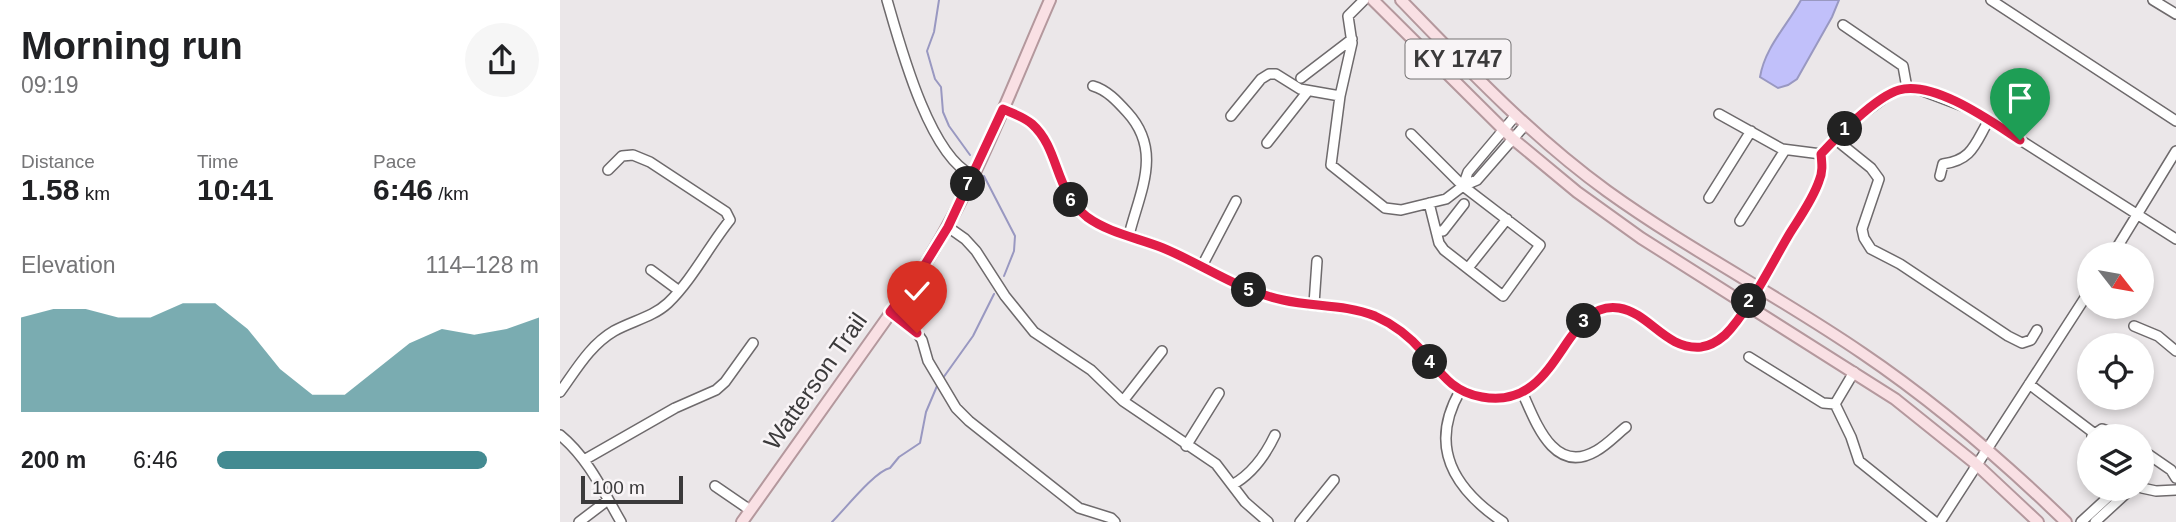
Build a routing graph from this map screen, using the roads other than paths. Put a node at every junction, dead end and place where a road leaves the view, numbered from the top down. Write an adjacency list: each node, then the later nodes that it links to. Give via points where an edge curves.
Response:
1 (887, 0): 33 (street, via 933,132 954,162)
2 (1049, 0): 16 (main road, Watterson Trail)
3 (1364, 0): 10 (street, via 1348,16)
4 (1373, 0): 23 (main road, KY 1747)
5 (1401, 0): 18 (main road, KY 1747)
6 (1991, 0): 21 (street)
7 (2153, 0): 8 (street)
8 (2176, 14)
9 (1843, 25): 13 (street, via 1903,66)
10 (1352, 38): 11 (street); 15 (street)
11 (1301, 78)
12 (1093, 86): 45 (street, via 1114,98 1130,115 1147,148 1146,177)
13 (1907, 89): 20 (street, via 1947,98); 27 (street, via 1885,98)
14 (1308, 91): 15 (street); 19 (street, via 1269,74); 28 (street)
15 (1340, 96): 38 (street, via 1331,165 1390,210)
16 (1003, 109): 33 (main road, Watterson Trail); 45 (street, via 1039,131 1061,183 1082,212 1108,229)
17 (1719, 114): 24 (street)
18 (1516, 115): 22 (main road, KY 1747); 23 (street)
19 (1231, 116)
20 (1989, 120): 34 (street, via 1967,156 1943,164); 40 (street)
21 (2176, 121)
22 (1526, 124): 26 (street); 52 (main road, KY 1747, via 1605,190)
23 (1504, 130): 26 (main road, KY 1747); 35 (street, via 1468,173)
24 (1751, 131): 29 (street); 36 (street)
25 (1411, 134): 35 (street)
26 (1513, 139): 35 (street, via 1477,180); 55 (main road, KY 1747, via 1641,238)
27 (1835, 139): 31 (street); 59 (street, via 1879,179 1862,229 1874,252 2022,343 2031,340)
28 (1267, 143)
29 (1785, 150): 31 (street); 42 (street)
30 (2176, 151): 40 (street)
31 (1821, 154): 52 (street, via 1817,187)
32 (608, 170): 53 (street, via 622,156 638,156 730,218)
33 (972, 175): 43 (main road, Watterson Trail)
34 (1940, 176)
35 (1463, 186): 38 (street, via 1446,199); 41 (street)
36 (1709, 198)
37 (1236, 201): 49 (street)
38 (1429, 203): 44 (street)
39 (1464, 204): 44 (street, via 1443,231)
40 (2138, 215): 46 (street); 47 (street)
41 (1507, 219): 50 (street); 50 (street, via 1540,245 1503,296)
42 (1740, 221)
43 (948, 227): 57 (main road, Watterson Trail); 70 (street, via 976,251 1034,332 1091,370)
44 (1436, 231): 50 (street, via 1444,250)
45 (1129, 235): 49 (street)
46 (2176, 239)
47 (2121, 242)
48 (1317, 261): 54 (street)
49 (1202, 267): 54 (street, via 1262,295)
50 (1468, 268)
51 (650, 270): 53 (street)
52 (1757, 288): 55 (street); 77 (main road, KY 1747, via 1861,352)
53 (678, 290): 67 (street, via 665,306 601,341)
54 (1314, 304): 66 (street, via 1354,310 1384,321 1410,339)
55 (1746, 304): 64 (main road, KY 1747); 68 (street, via 1727,333 1702,347 1674,342 1629,311 1601,309 1580,325 1544,376)
56 (2077, 310): 65 (street)
57 (890, 312): 90 (main road, Watterson Trail); 94 (street, via 917,333 928,361 969,421 1079,508)
58 (2134, 326): 62 (street, via 2158,336)
59 (2037, 330)
60 (753, 344): 79 (street, via 716,390)
61 (1162, 351): 70 (street)
62 (2176, 351)
63 (1749, 357): 71 (street, via 1823,403)
64 (1854, 372): 71 (street); 80 (main road, KY 1747)
65 (2029, 384): 72 (street); 77 (street)
66 (1460, 391): 68 (street, via 1487,398); 97 (street, via 1446,422 1449,459 1468,491)
67 (560, 392)
68 (1522, 392): 73 (street, via 1547,443 1565,455 1590,454)
69 (1219, 393): 76 (street)
70 (1123, 401): 76 (street)
71 (1835, 404): 98 (street, via 1859,461)
72 (2080, 424)
73 (1626, 427)
74 (560, 435): 79 (street)
75 (1275, 435): 83 (street, via 1262,459)
76 (1186, 446): 83 (street, via 1216,464)
77 (1987, 448): 80 (street); 100 (main road, KY 1747)
78 (2154, 458): 81 (street)
79 (584, 460): 87 (street)
80 (1976, 464): 98 (street); 99 (main road, KY 1747)
81 (2176, 478)
82 (1334, 480): 96 (street)
83 (1232, 485): 95 (street)
84 (715, 486): 90 (street)
85 (2176, 490): 86 (street)
86 (2154, 491)
87 (608, 500): 91 (street); 92 (street)
88 (2104, 501): 101 (street)
89 (2118, 501): 102 (street)
90 (750, 510): 93 (main road, Watterson Trail)
91 (579, 522)
92 (621, 522)
93 (742, 522)
94 (1115, 522)
95 (1268, 522)
96 (1300, 522)
97 (1503, 522)
98 (1938, 522)
99 (2038, 522)
100 (2066, 522)
101 (2081, 522)
102 (2095, 522)

